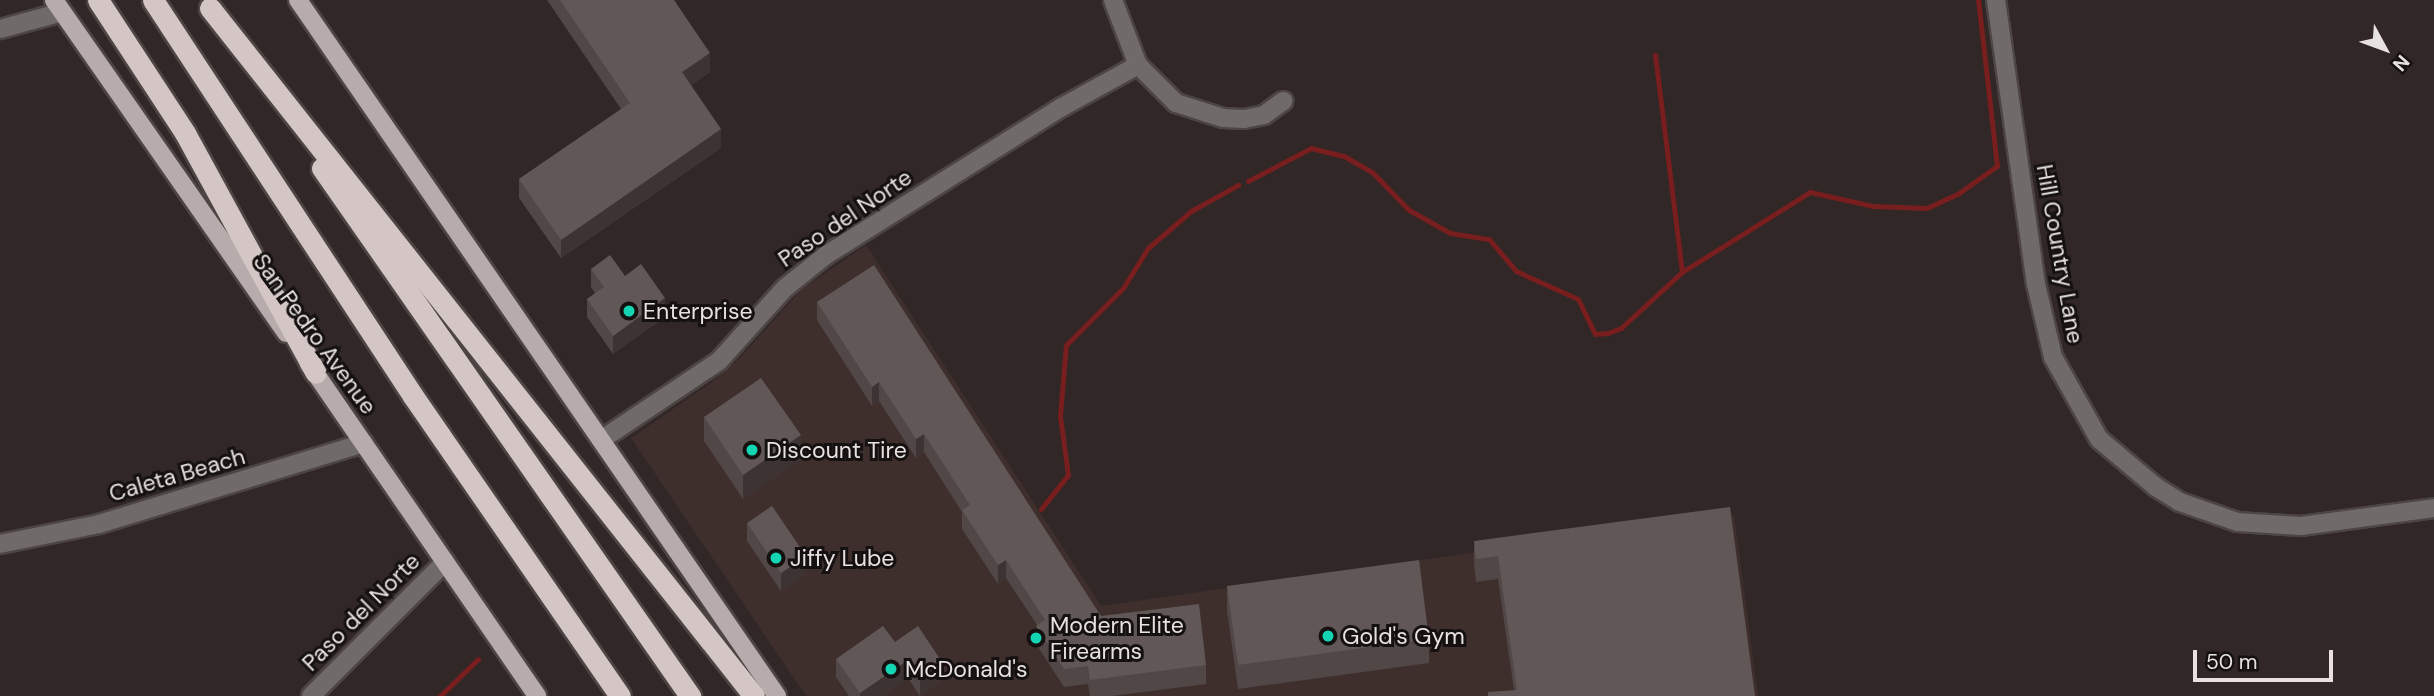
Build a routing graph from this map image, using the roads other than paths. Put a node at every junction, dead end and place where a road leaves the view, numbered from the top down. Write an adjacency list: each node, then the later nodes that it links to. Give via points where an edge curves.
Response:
1 (98, 0): 11 (highway, via 185,133)
2 (153, 0): 19 (highway, via 413,396)
3 (298, 0): 12 (main road)
4 (1114, 0): 9 (street)
5 (1996, 0): 14 (street, Hill Country Lane, via 2036,284 2053,357 2099,439 2180,502 2237,522 2301,526)
6 (207, 4): 20 (highway); 21 (highway)
7 (58, 6): 8 (street); 11 (main road, San Pedro Avenue, via 233,263)
8 (0, 29)
9 (1138, 65): 10 (street, via 1176,103 1213,116 1264,115); 12 (street, Paso del Norte, via 1062,107 826,256 785,288 719,360)
10 (1283, 101)
11 (316, 373): 13 (main road, San Pedro Avenue)
12 (601, 440): 22 (main road)
13 (364, 443): 15 (street, Caleta Beach, via 99,524); 16 (main road, San Pedro Avenue)
14 (2434, 508)
15 (0, 544)
16 (445, 562): 17 (street, Paso del Norte); 18 (main road, San Pedro Avenue)
17 (311, 696)
18 (537, 696)
19 (620, 696)
20 (690, 696)
21 (754, 696)
22 (777, 696)

